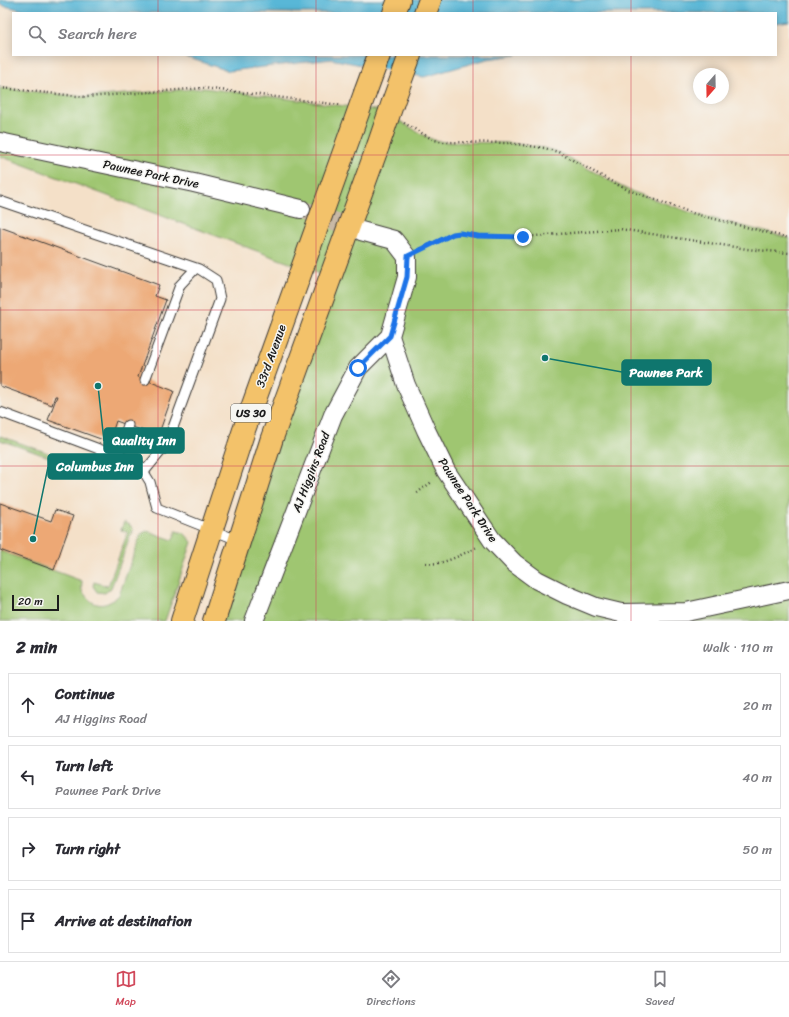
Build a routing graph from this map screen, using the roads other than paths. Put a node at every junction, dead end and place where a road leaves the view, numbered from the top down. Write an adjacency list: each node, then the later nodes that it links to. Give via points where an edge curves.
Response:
1 (399, 0): 3 (highway)
2 (430, 0): 4 (highway)
3 (394, 12)
4 (426, 12)
5 (378, 56): 18 (highway, 33rd Avenue / US 30, bridge, via 244,430)
6 (410, 56): 19 (highway, US 30, bridge, via 272,438)
7 (0, 142): 9 (street, Pawnee Park Drive, via 194,183)
8 (0, 201): 11 (lane)
9 (301, 209)
10 (361, 231): 12 (street, via 394,240 408,256 407,277)
11 (196, 268): 13 (lane, via 180,285); 17 (lane, via 216,280 220,298 168,444)
12 (390, 336): 20 (street, Pawnee Park Drive, via 406,385 446,471 492,540 514,563 537,580 596,607 621,613 686,612); 23 (street, AJ Higgins Road, via 358,368 333,415)
13 (145, 380)
14 (0, 412): 16 (lane)
15 (128, 425): 16 (lane)
16 (118, 456): 17 (lane, via 140,464)
17 (144, 472): 18 (lane, via 150,482 157,508)
18 (212, 530): 19 (lane); 21 (highway, 33rd Avenue / US 30)
19 (240, 541): 22 (highway, US 30)
20 (789, 590)
21 (182, 621)
22 (214, 621)
23 (254, 621)

